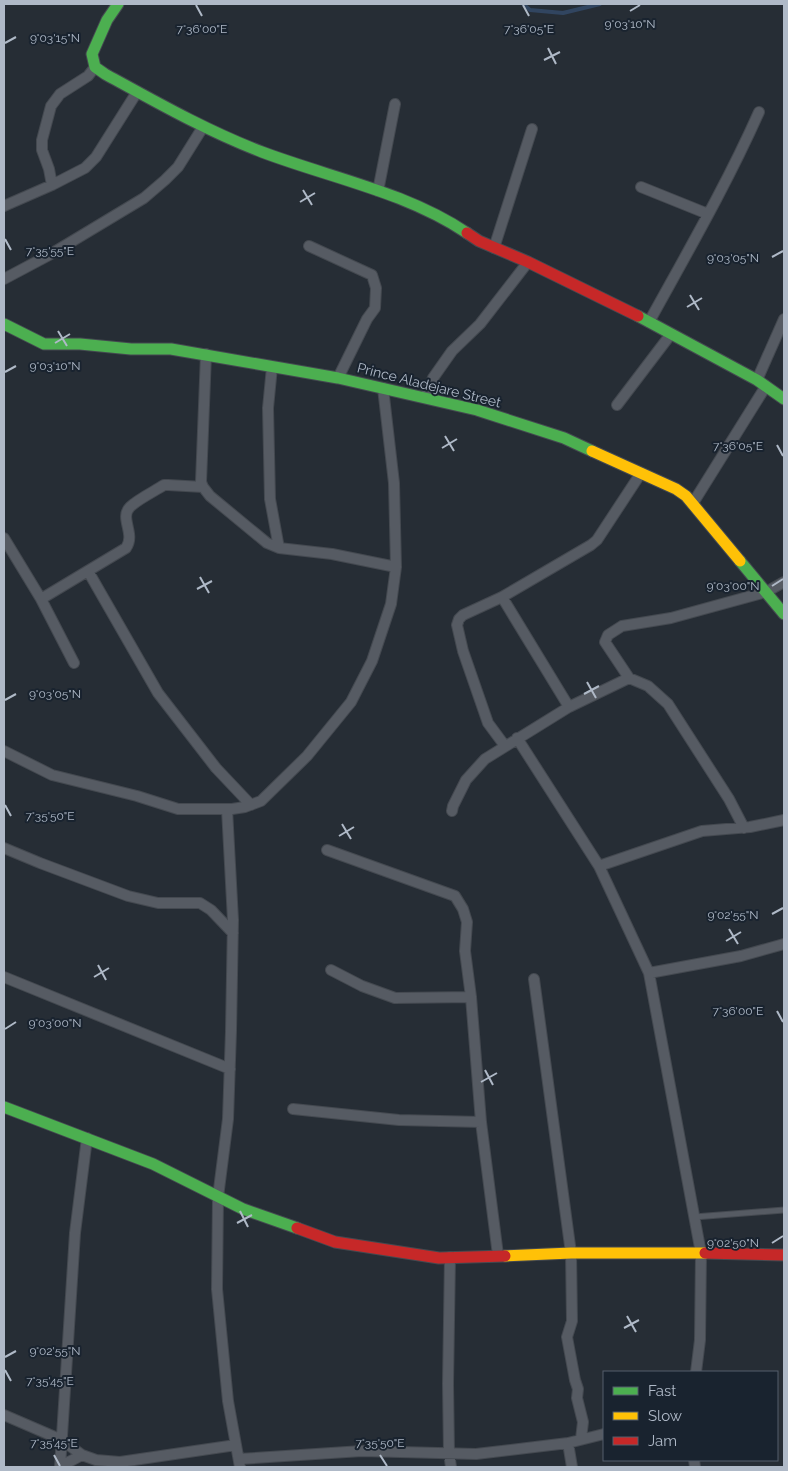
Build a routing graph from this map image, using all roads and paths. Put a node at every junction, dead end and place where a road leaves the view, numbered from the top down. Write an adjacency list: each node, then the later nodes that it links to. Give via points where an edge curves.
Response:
1 (118, 4): 2 (street, via 92,54)
2 (95, 67): 3 (street); 8 (street, via 88,76 60,94 51,106 42,150)
3 (136, 92): 6 (street); 8 (street, via 96,157 85,168)
4 (396, 104): 10 (street)
5 (759, 112): 12 (street)
6 (203, 127): 10 (street, via 262,152); 16 (street, via 178,166 144,198)
7 (532, 130): 14 (street)
8 (52, 185): 11 (street)
9 (641, 187): 12 (street)
10 (378, 191): 14 (street, via 424,208)
11 (4, 206)
12 (708, 214): 18 (street)
13 (309, 246): 23 (street, via 372,275 376,288 374,308)
14 (494, 248): 15 (street)
15 (528, 262): 18 (street); 26 (street, via 480,324 452,351 433,378)
16 (4, 279)
17 (784, 319): 24 (street)
18 (649, 322): 20 (street)
19 (4, 324): 21 (street, Prince Aladejare Street, via 44,344 171,349)
20 (671, 334): 24 (street); 28 (street)
21 (206, 354): 22 (street, Prince Aladejare Street); 30 (street, via 200,482)
22 (272, 367): 23 (street, Prince Aladejare Street); 33 (street, via 268,408 270,499)
23 (338, 378): 25 (street, Prince Aladejare Street)
24 (762, 383): 27 (street); 31 (street)
25 (383, 388): 26 (street, Prince Aladejare Street); 34 (street, via 394,483)
26 (425, 397): 29 (street, Prince Aladejare Street, via 564,438)
27 (784, 399)
28 (618, 405)
29 (641, 473): 31 (street, Prince Aladejare Street, via 676,489); 38 (street, via 598,540)
30 (203, 487): 33 (street, via 268,543); 35 (street, via 168,484 130,507 126,515 130,540 126,548)
31 (692, 503): 37 (street, Prince Aladejare Street)
32 (4, 538): 39 (street)
33 (280, 548): 34 (street)
34 (396, 567): 47 (street, via 391,604 372,661 351,702 307,756 261,801)
35 (88, 570): 39 (street); 47 (street, via 158,694 216,768)
36 (784, 582): 37 (street)
37 (766, 592): 40 (street, Prince Aladejare Street); 42 (street, via 612,631 605,642)
38 (502, 598): 43 (street); 45 (street, via 463,615 458,625 463,651 488,723)
39 (41, 599): 41 (street)
40 (784, 614)
41 (74, 664)
42 (629, 678): 43 (street); 51 (street, via 648,686 668,704)
43 (569, 707): 44 (street)
44 (517, 738): 45 (street); 54 (street)
45 (505, 746): 49 (street, via 485,759 466,780)
46 (4, 751): 48 (street, via 52,775 178,809)
47 (251, 805): 48 (street)
48 (228, 809): 55 (street)
49 (452, 811)
50 (784, 820): 51 (street)
51 (744, 828): 54 (street, via 702,831)
52 (4, 848): 55 (street, via 128,896 158,903 200,903)
53 (327, 850): 61 (street, via 454,896 467,922 465,951)
54 (599, 866): 58 (street)
55 (232, 933): 62 (street)
56 (784, 944): 58 (street, via 741,956)
57 (331, 970): 61 (street, via 395,998)
58 (649, 973): 69 (street)
59 (4, 977): 62 (street)
60 (534, 979): 70 (street)
61 (471, 997): 65 (street)
62 (230, 1068): 67 (street, via 228,1119)
63 (4, 1107): 66 (street)
64 (293, 1109): 65 (street, via 399,1120)
65 (481, 1122): 72 (street)
66 (87, 1138): 67 (street, via 153,1164); 79 (street, via 75,1233)
67 (218, 1197): 74 (street, via 335,1242); 81 (street, via 217,1289 228,1401)
68 (784, 1210): 69 (lane)
69 (694, 1217): 71 (street)
70 (571, 1253): 71 (street); 72 (street); 78 (street, via 572,1321 567,1337 583,1422)
71 (701, 1253): 73 (street); 75 (street, via 700,1340)
72 (498, 1255): 74 (street)
73 (784, 1255)
74 (450, 1257): 82 (street)
75 (696, 1371)
76 (4, 1415): 79 (street)
77 (603, 1434): 78 (street)
78 (581, 1439): 80 (street)
79 (62, 1440): 83 (street); 85 (street)
80 (568, 1443): 82 (street, via 476,1454); 87 (street)
81 (236, 1444): 83 (street, via 120,1462 96,1460); 84 (street)
82 (449, 1453): 84 (street, via 362,1452); 86 (street)
83 (82, 1454): 85 (street)
84 (239, 1463)
85 (61, 1466)
86 (451, 1467)
87 (572, 1467)

